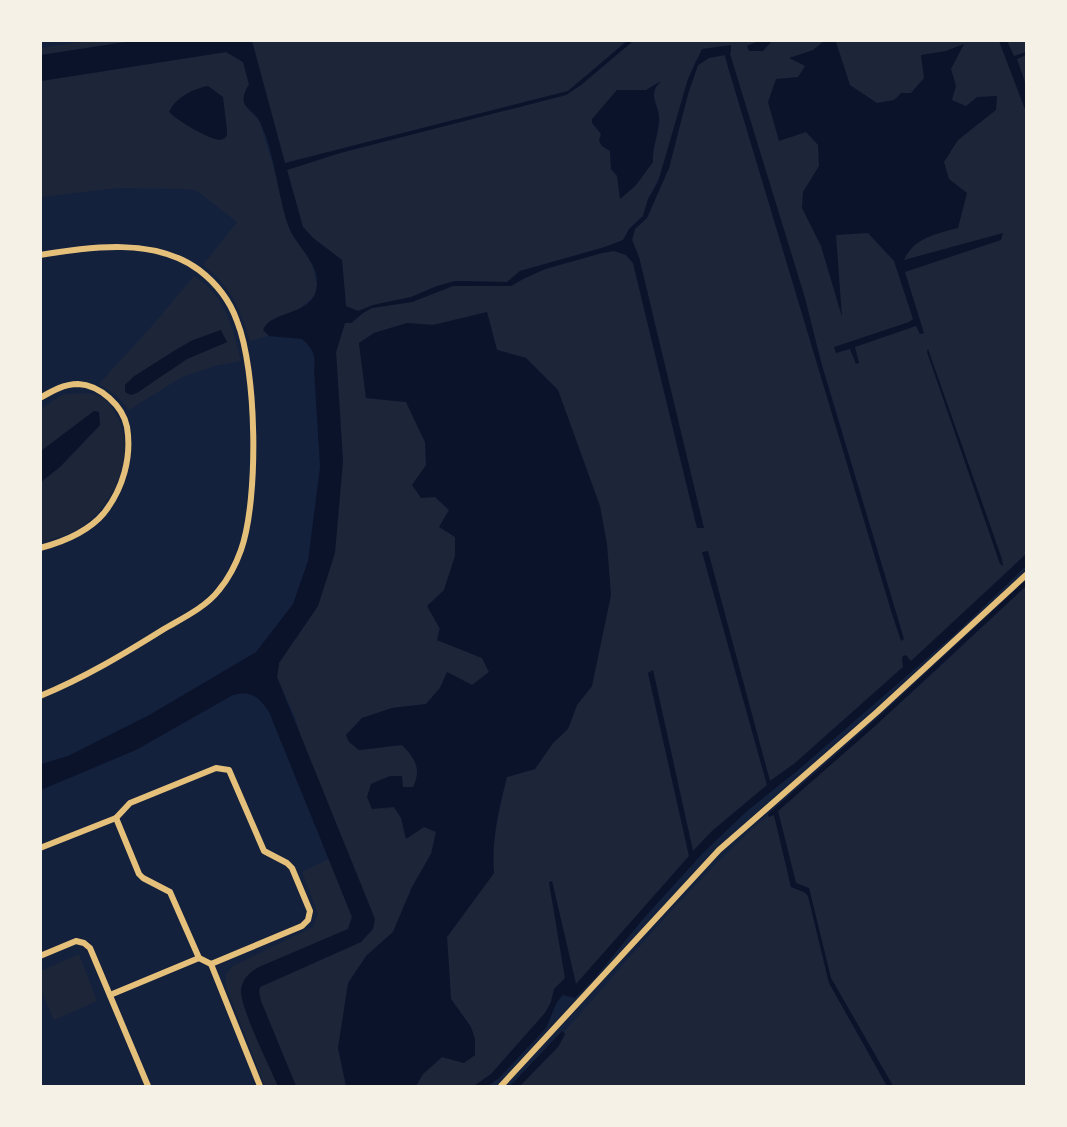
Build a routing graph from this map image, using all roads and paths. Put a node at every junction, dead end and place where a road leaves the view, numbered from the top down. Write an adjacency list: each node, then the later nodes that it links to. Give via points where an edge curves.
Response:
1 (40, 255): 5 (street, via 103,248 152,250 198,269 221,292 237,320 246,355 252,432 248,525 235,566 218,591 193,612 107,664)
2 (40, 399): 3 (street, via 54,390 80,384 107,395 127,424 128,444 126,469 103,513 86,529)
3 (40, 548)
4 (1026, 575): 14 (street, via 719,850)
5 (40, 696)
6 (116, 818): 7 (street); 9 (street, via 139,874 170,891); 10 (street, via 130,803 216,768 225,768 232,774 264,851 292,868 310,916 302,926)
7 (40, 848)
8 (40, 956): 11 (street, via 76,941 84,943 90,948)
9 (199, 958): 10 (street); 11 (street)
10 (211, 964): 13 (street)
11 (110, 995): 12 (street)
12 (148, 1086)
13 (260, 1086)
14 (501, 1086)

